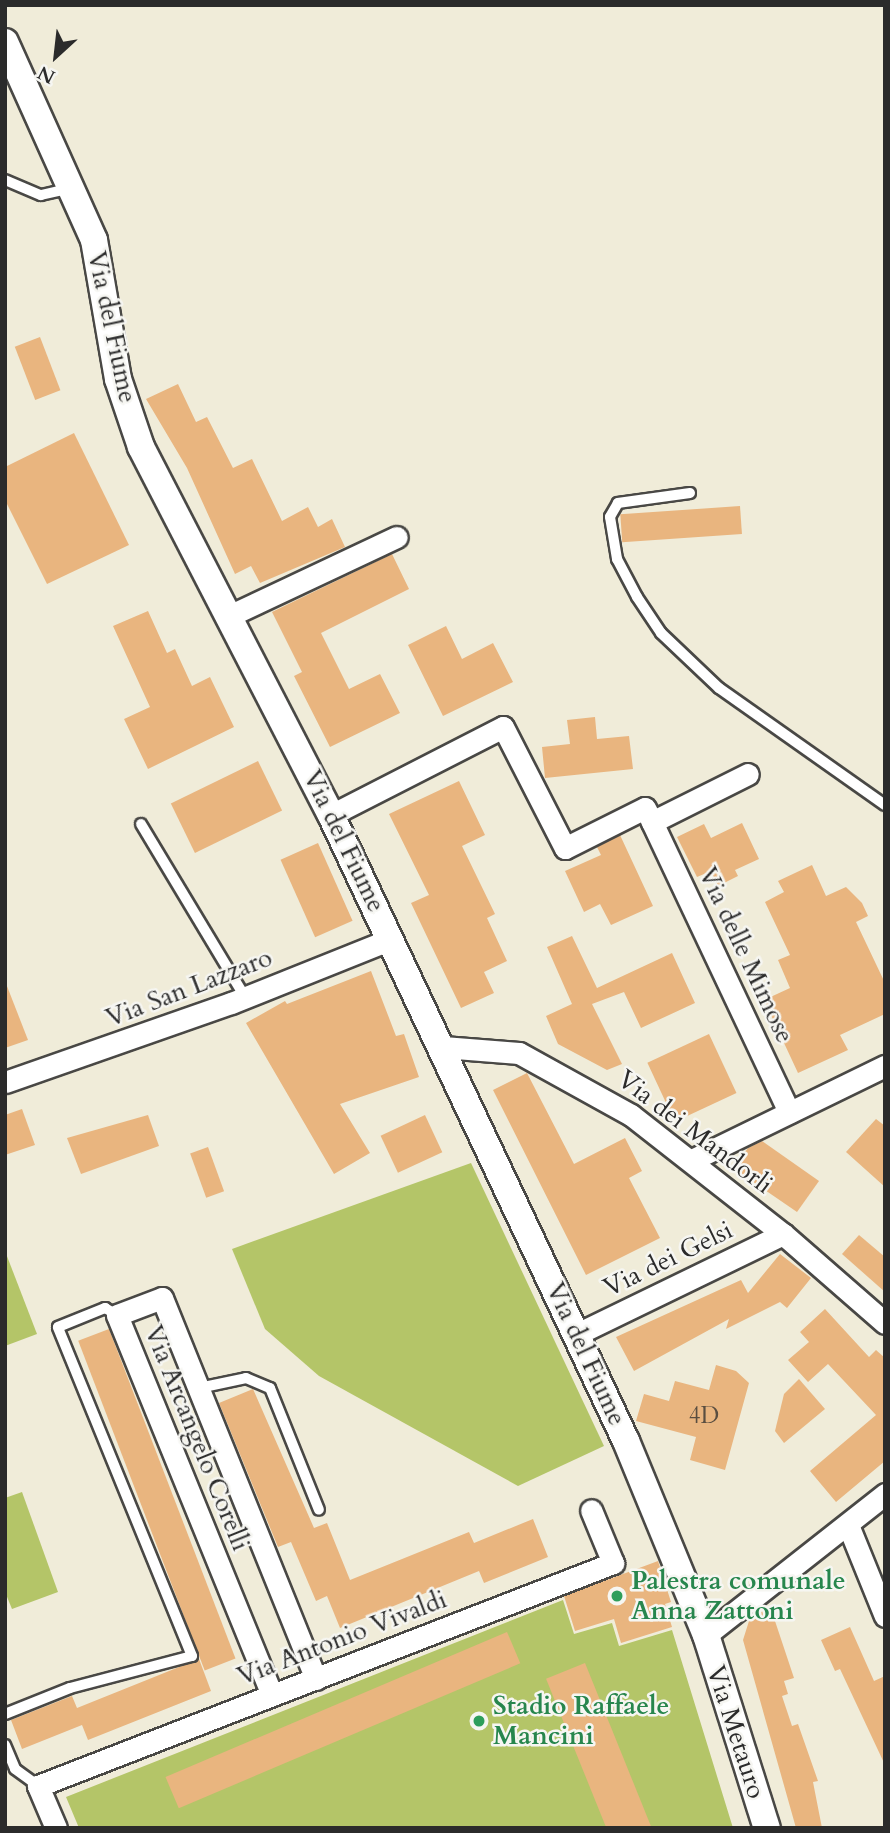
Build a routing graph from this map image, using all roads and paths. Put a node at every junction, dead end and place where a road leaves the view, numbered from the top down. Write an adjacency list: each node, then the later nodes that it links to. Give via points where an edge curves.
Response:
1 (5, 42): 3 (street, Via del Fiume)
2 (5, 180): 3 (lane, via 41,195)
3 (74, 188): 6 (street, Via del Fiume, via 94,240 118,379 141,447)
4 (690, 493): 8 (lane, via 618,503 610,517 617,559 637,597 661,633 719,688)
5 (397, 537): 6 (street)
6 (231, 615): 9 (street, Via del Fiume)
7 (748, 774): 10 (street)
8 (885, 805)
9 (331, 814): 10 (street, via 503,727 565,848 645,808); 12 (street, Via del Fiume)
10 (652, 822): 17 (street, Via delle Mimose)
11 (141, 824): 13 (lane)
12 (391, 939): 13 (street, Via San Lazzaro); 14 (street, Via del Fiume)
13 (245, 997): 16 (street, Via San Lazzaro)
14 (443, 1046): 18 (street, Via dei Mandorli, via 519,1053 576,1081); 22 (street, Via del Fiume)
15 (885, 1066): 17 (street)
16 (5, 1082)
17 (789, 1112): 18 (street)
18 (692, 1160): 19 (street, Via dei Mandorli)
19 (783, 1234): 21 (street, Via dei Mandorli); 22 (street, Via dei Gelsi)
20 (117, 1315): 23 (street, Via Arcangelo Corelli, via 162,1298); 31 (street, Via Arcangelo Corelli); 32 (lane, via 105,1308 58,1327 192,1656 70,1688)
21 (885, 1323)
22 (577, 1334): 29 (street, Via del Fiume)
23 (199, 1388): 25 (lane, via 246,1378 270,1388); 30 (street, Via Arcangelo Corelli)
24 (885, 1494): 27 (street)
25 (319, 1510)
26 (592, 1510): 30 (street, Via Antonio Vivaldi, via 613,1563)
27 (848, 1525): 28 (street); 29 (street)
28 (885, 1616)
29 (706, 1635): 36 (street, Via Metauro)
30 (316, 1679): 31 (street, Via Antonio Vivaldi)
31 (272, 1695): 34 (street, Via Antonio Vivaldi)
32 (5, 1714)
33 (5, 1745): 34 (lane, via 15,1769)
34 (38, 1786): 35 (street)
35 (56, 1828)
36 (767, 1828)

